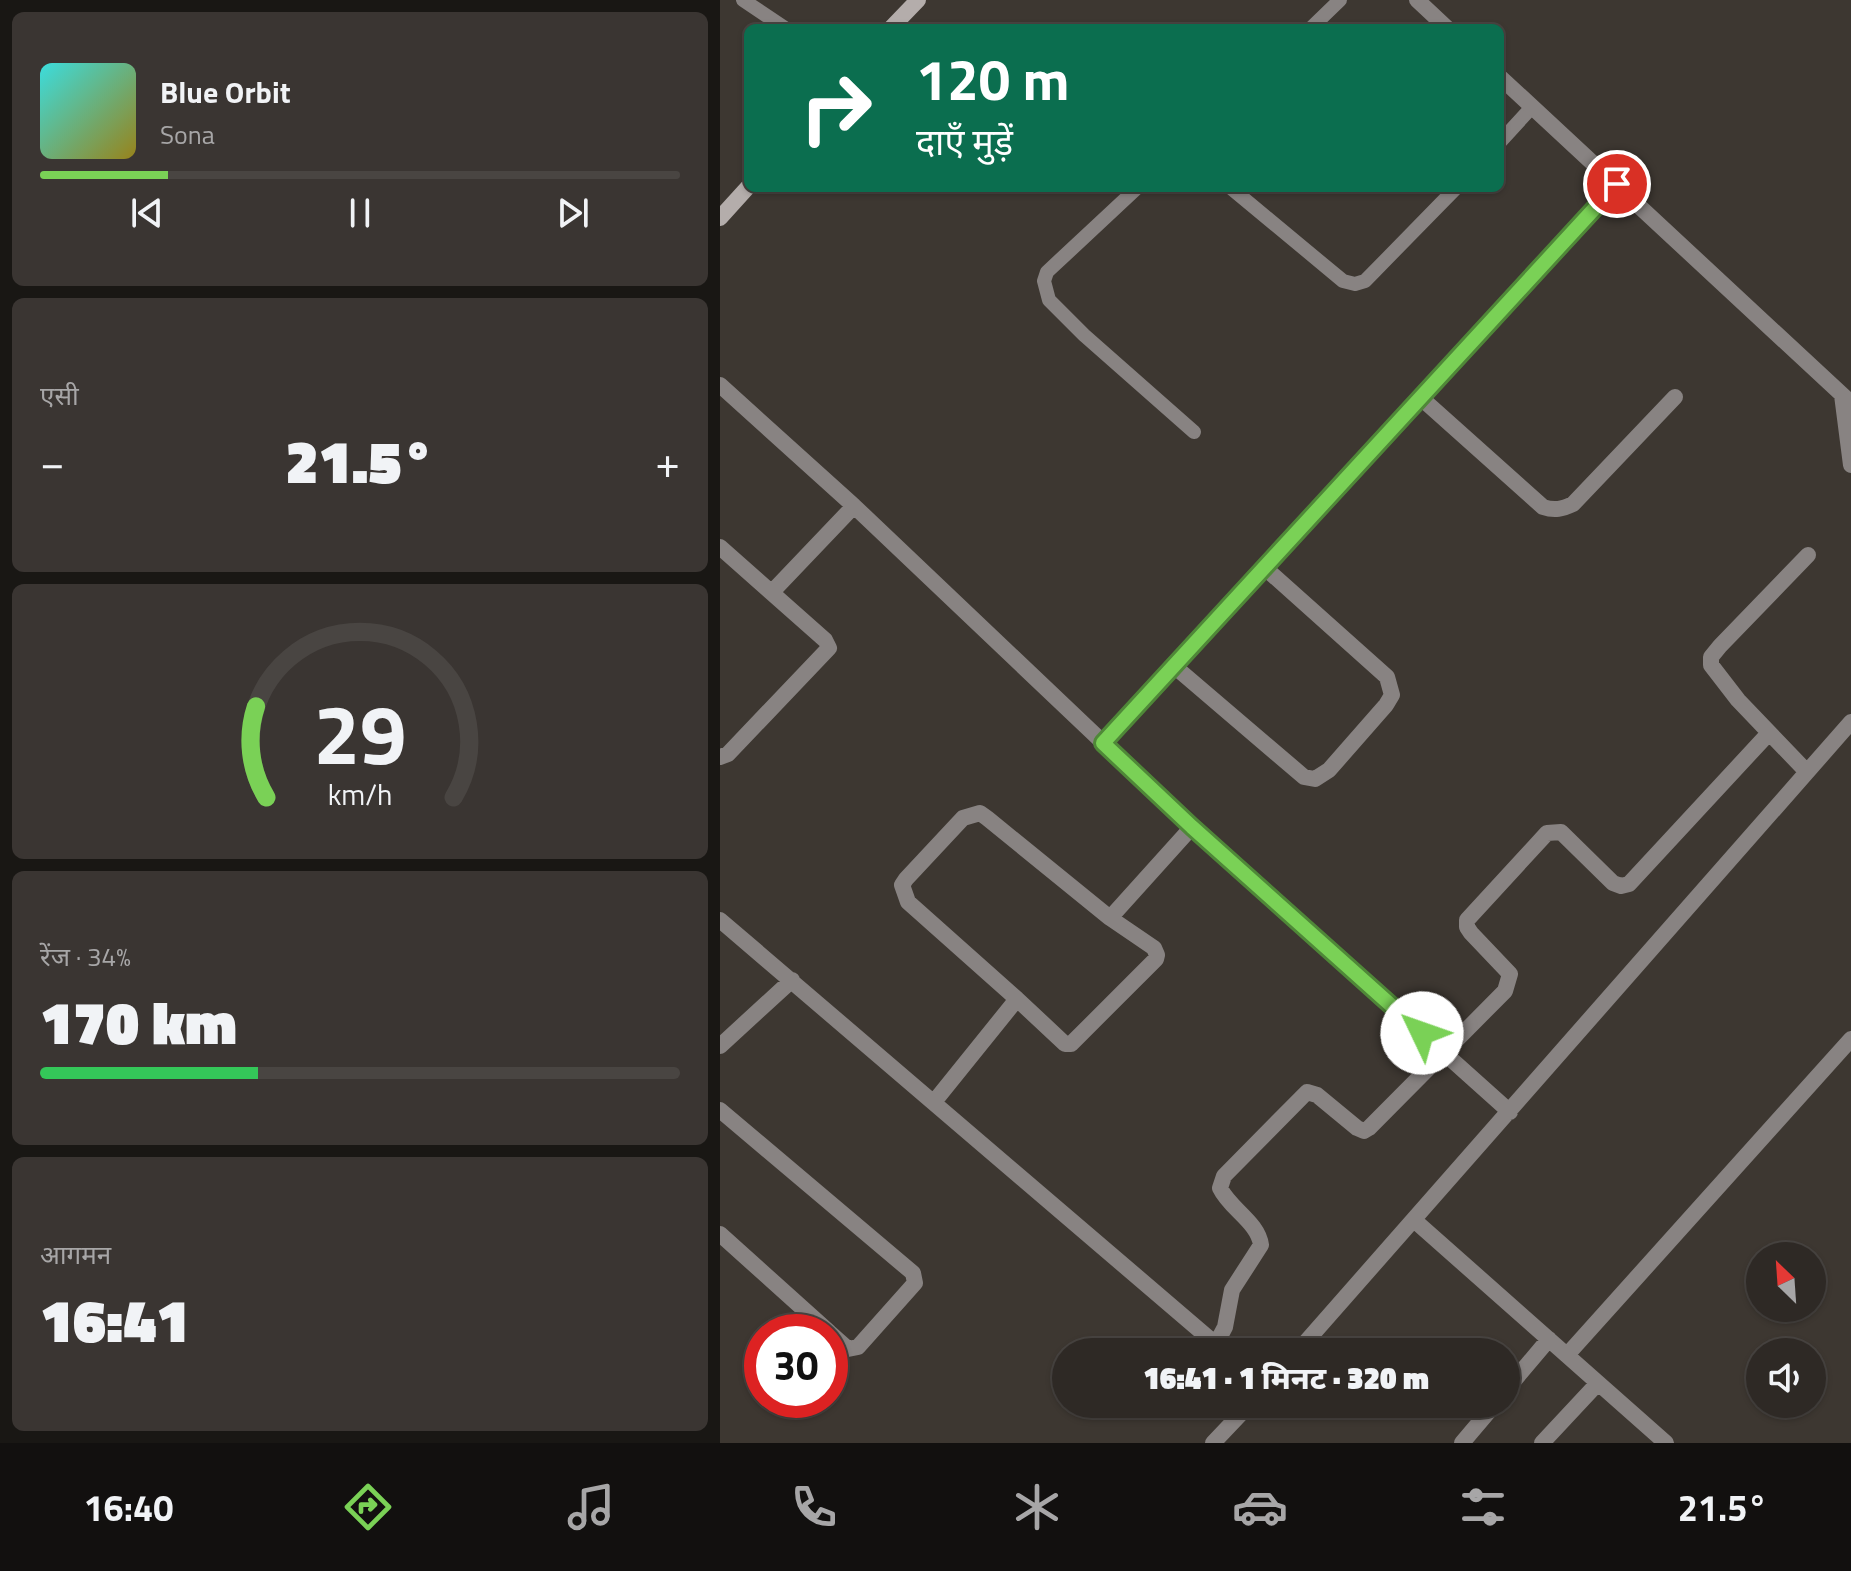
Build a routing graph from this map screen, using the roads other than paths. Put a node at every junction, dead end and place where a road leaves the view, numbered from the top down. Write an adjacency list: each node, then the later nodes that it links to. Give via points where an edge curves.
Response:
1 (743, 0): 5 (lane)
2 (918, 0): 6 (street)
3 (1340, 0): 7 (lane)
4 (1417, 0): 8 (street)
5 (779, 24)
6 (895, 24)
7 (1315, 24)
8 (1443, 24)
9 (1504, 81): 10 (street)
10 (1532, 107): 11 (lane); 12 (street)
11 (1504, 138)
12 (1617, 184): 19 (street); 21 (street)
13 (744, 191): 17 (street)
14 (1133, 192): 22 (lane, via 1047,272 1046,292 1084,335)
15 (1236, 192): 16 (lane, via 1343,281 1355,284 1365,281)
16 (1452, 192)
17 (720, 218)
18 (720, 385): 24 (street)
19 (1420, 397): 20 (street, via 1551,510 1573,504); 27 (street)
20 (1675, 397)
21 (1847, 399): 23 (street)
22 (1194, 432)
23 (1851, 465)
24 (854, 506): 28 (street); 33 (street)
25 (720, 547): 28 (street)
26 (1808, 555): 31 (street, via 1711,657 1711,665)
27 (1264, 567): 29 (street); 29 (street, via 1391,685 1386,705 1329,770 1315,779 1304,777)
28 (772, 592): 34 (street, via 829,648)
29 (1174, 666): 33 (street)
30 (1851, 722): 32 (street)
31 (1769, 733): 35 (street); 43 (street, via 1629,884 1613,883 1561,832 1547,833 1467,920 1471,933 1510,974 1510,981)
32 (1845, 741): 35 (street)
33 (1103, 743): 36 (street)
34 (720, 757)
35 (1807, 772): 46 (street)
36 (1192, 827): 37 (street); 43 (street)
37 (1110, 918): 40 (street, via 1154,948 1156,959 1077,1041 1065,1044); 40 (street, via 980,813 963,818 906,879 904,894)
38 (720, 920): 39 (street)
39 (792, 980): 42 (street); 44 (street)
40 (1017, 999): 44 (street)
41 (1851, 1039): 55 (street)
42 (720, 1046)
43 (1446, 1054): 46 (street); 51 (street, via 1364,1131 1307,1092 1224,1176 1224,1196 1255,1230 1261,1245 1232,1290)
44 (934, 1102): 50 (street)
45 (720, 1110): 54 (street, via 913,1273 915,1283 858,1347)
46 (1510, 1112): 47 (street)
47 (1414, 1220): 52 (street); 53 (street)
48 (720, 1234): 49 (street)
49 (810, 1314)
50 (1208, 1338)
51 (1222, 1338)
52 (1309, 1338)
53 (1549, 1339): 55 (street); 56 (street)
54 (848, 1349)
55 (1567, 1355): 57 (street)
56 (1520, 1373)
57 (1598, 1383): 62 (street); 63 (street)
58 (1237, 1418): 60 (street)
59 (1483, 1418): 61 (street)
60 (1213, 1443)
61 (1462, 1443)
62 (1542, 1443)
63 (1666, 1443)

